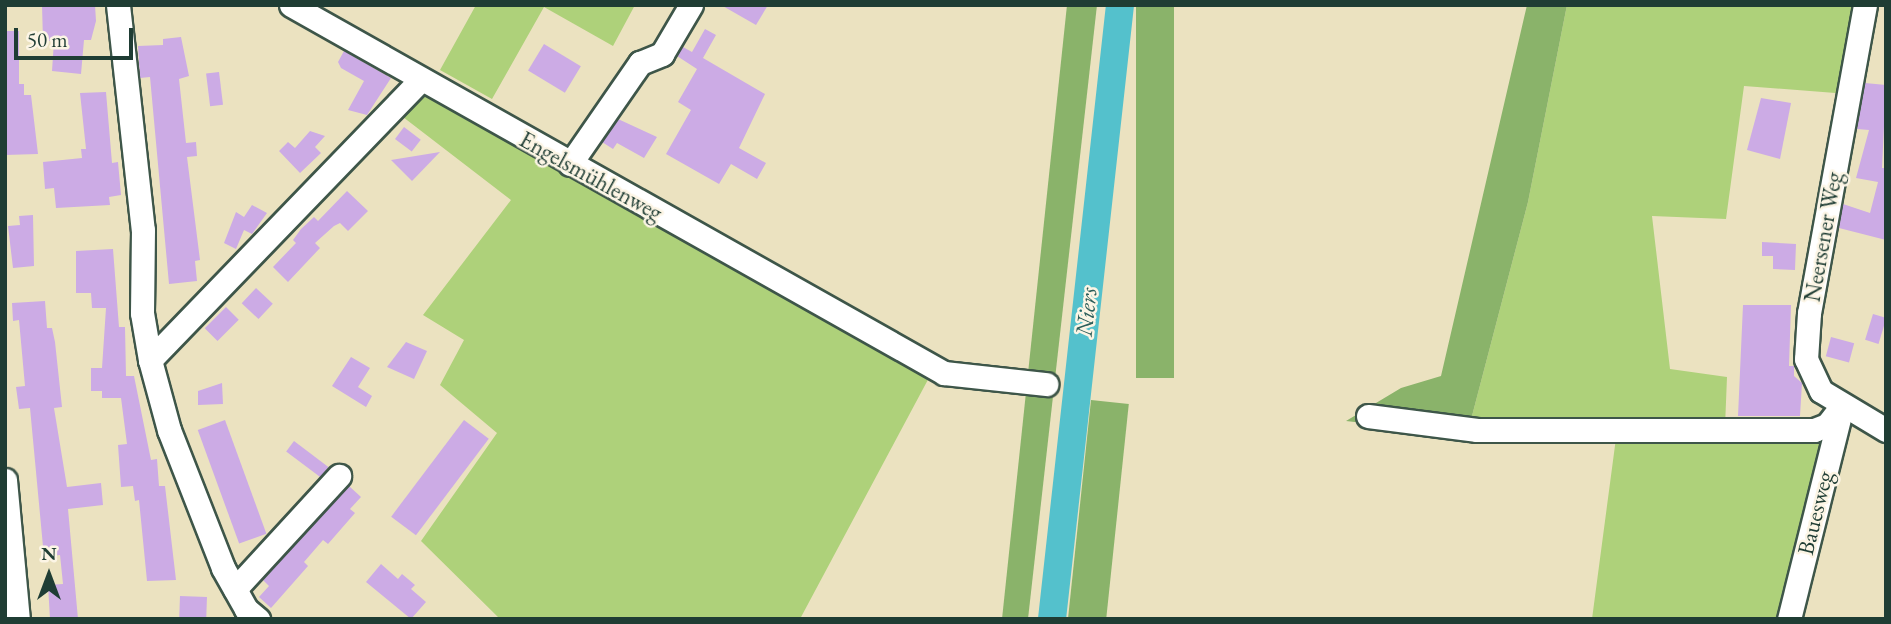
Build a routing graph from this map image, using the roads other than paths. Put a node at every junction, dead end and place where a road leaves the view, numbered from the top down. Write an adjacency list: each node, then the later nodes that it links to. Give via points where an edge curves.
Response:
1 (118, 5): 7 (street, via 143,230 142,313)
2 (291, 5): 5 (street, Engelsmühlenweg)
3 (691, 5): 6 (street, via 662,54 640,63)
4 (1865, 5): 9 (street, Neersener Weg, via 1809,313 1806,359 1821,391)
5 (421, 79): 6 (street, Engelsmühlenweg); 7 (street)
6 (570, 164): 8 (street, Engelsmühlenweg, via 944,373)
7 (150, 360): 15 (street, via 169,430)
8 (1046, 384)
9 (1841, 407): 10 (street, via 1827,425 1814,430 1477,430); 11 (street, Neersener Weg); 17 (street, Bauesweg)
10 (1368, 416)
11 (1886, 430)
12 (339, 476): 15 (street)
13 (5, 480): 14 (street)
14 (8, 527): 16 (street)
15 (245, 609)
16 (18, 619)
17 (1789, 619)

